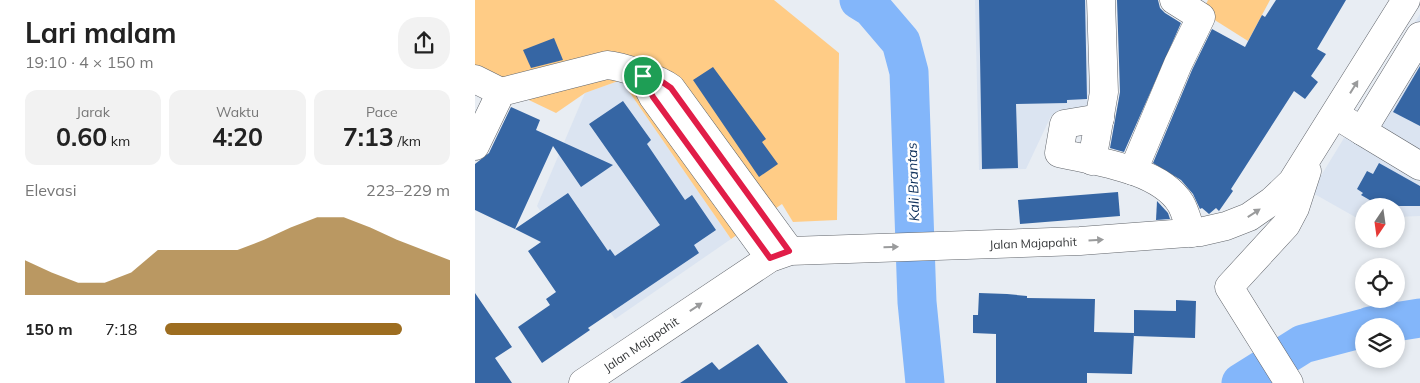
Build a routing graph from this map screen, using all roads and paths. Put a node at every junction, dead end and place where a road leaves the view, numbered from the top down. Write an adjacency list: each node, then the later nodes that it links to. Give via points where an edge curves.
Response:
1 (1101, 0): 12 (street, via 1103,92 1100,118 1064,124 1059,153)
2 (1174, 0): 12 (street, via 1201,17)
3 (1406, 0): 7 (street, Jalan Majapahit, one-way to 3)
4 (1420, 36): 8 (street)
5 (475, 79): 6 (street)
6 (501, 92): 10 (street); 14 (street, via 607,65 643,76 653,97)
7 (1336, 115): 8 (street); 9 (street, Jalan Majapahit)
8 (1362, 131): 11 (street)
9 (1318, 144): 13 (street, Jalan Majapahit, one-way to 9, via 1226,226 1272,201 1292,182); 15 (street, via 1286,225 1229,286)
10 (475, 146)
11 (1420, 166)
12 (1133, 171): 13 (street, via 1171,192 1181,204)
13 (1192, 233): 14 (street, Jalan Majapahit, one-way to 13, via 842,248 977,245)
14 (780, 254): 16 (street, Jalan Majapahit, one-way to 14)
15 (1287, 380)
16 (583, 383)

